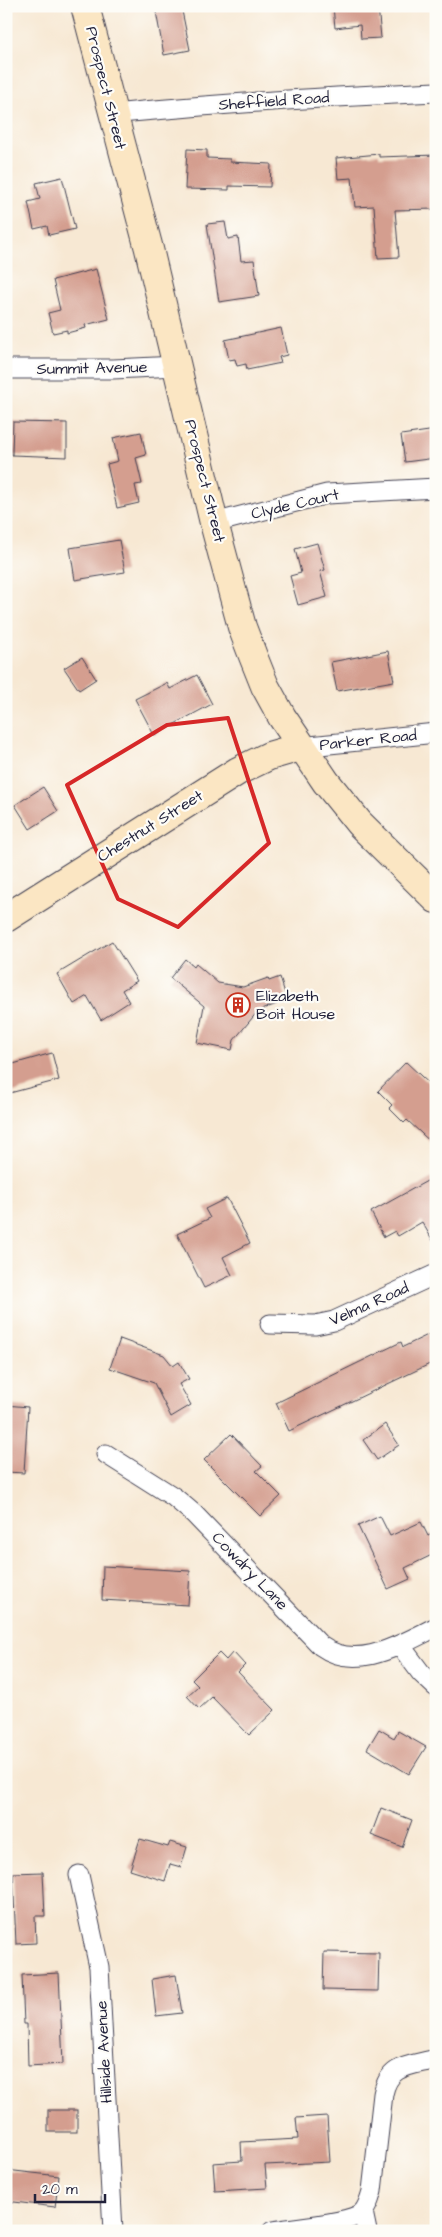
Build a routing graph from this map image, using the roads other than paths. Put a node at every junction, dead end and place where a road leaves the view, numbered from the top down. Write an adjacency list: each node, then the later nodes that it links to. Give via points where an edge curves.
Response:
1 (85, 6): 3 (main road, Prospect Street)
2 (436, 92): 3 (street, Sheffield Road, via 310,98)
3 (112, 114): 4 (main road, Prospect Street)
4 (177, 366): 5 (street, Summit Avenue); 7 (main road, Prospect Street)
5 (6, 369)
6 (436, 488): 7 (street, Clyde Court, via 327,494)
7 (214, 523): 9 (main road, Prospect Street, via 253,656 265,686)
8 (436, 733): 9 (street, Parker Road)
9 (300, 747): 10 (main road, Prospect Street, via 360,823); 11 (main road, Chestnut Street, via 238,771)
10 (436, 899)
11 (6, 918)
12 (436, 1274): 13 (street, Velma Road, via 334,1321 316,1325)
13 (270, 1324)
14 (106, 1454): 16 (street, Cowdry Lane, via 174,1497 194,1514 330,1652 339,1656 359,1656)
15 (436, 1627): 16 (street, Cowdry Lane)
16 (400, 1645): 17 (street)
17 (436, 1687)
18 (79, 1875): 21 (street, Hillside Avenue, via 99,1967)
19 (436, 2059): 20 (street, via 397,2069 387,2080 372,2191)
20 (363, 2212): 22 (street, via 348,2219); 23 (street)
21 (113, 2231)
22 (272, 2231)
23 (367, 2231)

